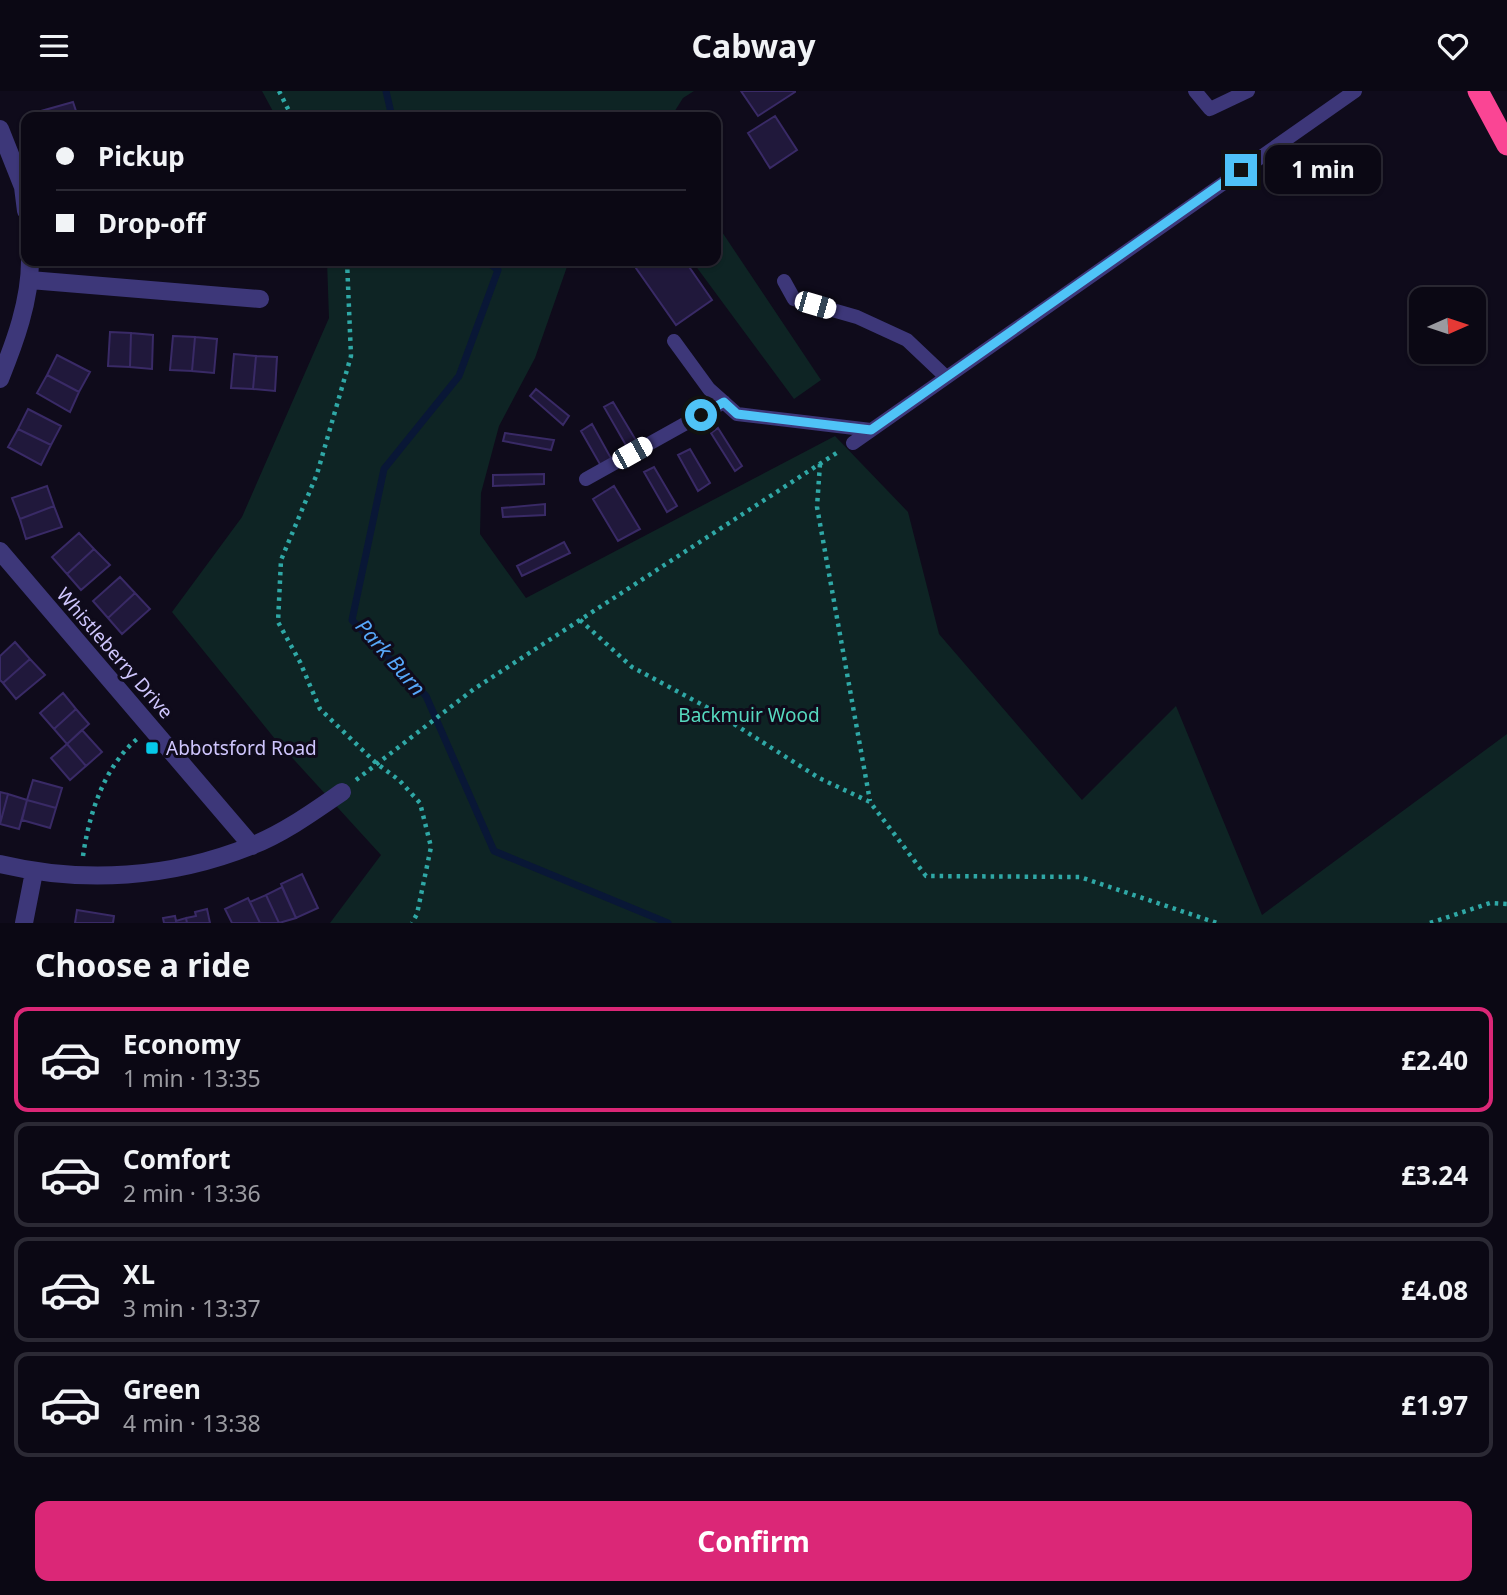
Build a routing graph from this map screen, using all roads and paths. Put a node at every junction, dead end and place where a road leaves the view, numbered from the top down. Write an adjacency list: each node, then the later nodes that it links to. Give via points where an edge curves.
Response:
1 (279, 91): 6 (path)
2 (1195, 91): 3 (lane, via 1210,109)
3 (1248, 91)
4 (1355, 91): 16 (lane)
5 (1478, 91): 8 (highway)
6 (290, 112)
7 (0, 129): 9 (street)
8 (1507, 145)
9 (21, 182)
10 (30, 266): 12 (street)
11 (347, 266): 26 (path, via 351,356 317,474 281,560 278,622 320,709)
12 (30, 280): 14 (street); 17 (street)
13 (784, 281): 16 (lane, via 794,299 857,317 907,340)
14 (260, 299)
15 (674, 341): 18 (lane)
16 (945, 376): 19 (lane)
17 (0, 379)
18 (724, 402): 19 (lane, via 737,414); 22 (lane)
19 (871, 430): 20 (lane)
20 (853, 443): 21 (path)
21 (820, 464): 24 (path); 28 (path, via 817,507)
22 (586, 479)
23 (0, 551): 25 (street, Whistleberry Drive)
24 (580, 620): 26 (path, via 474,688); 28 (path, via 632,667 712,710 819,778)
25 (151, 727): 29 (street, Whistleberry Drive); 32 (path, via 121,753 102,787)
26 (376, 763): 27 (path); 35 (path, via 399,779 420,803 431,847)
27 (342, 792): 29 (street)
28 (870, 802): 36 (path, via 926,876 1080,877)
29 (252, 846): 32 (street, via 189,867 124,876)
30 (0, 864): 31 (street)
31 (34, 872): 32 (street); 34 (street)
32 (80, 876)
33 (1507, 904): 37 (path, via 1490,902)
34 (24, 923)
35 (412, 923)
36 (1217, 923)
37 (1430, 923)

